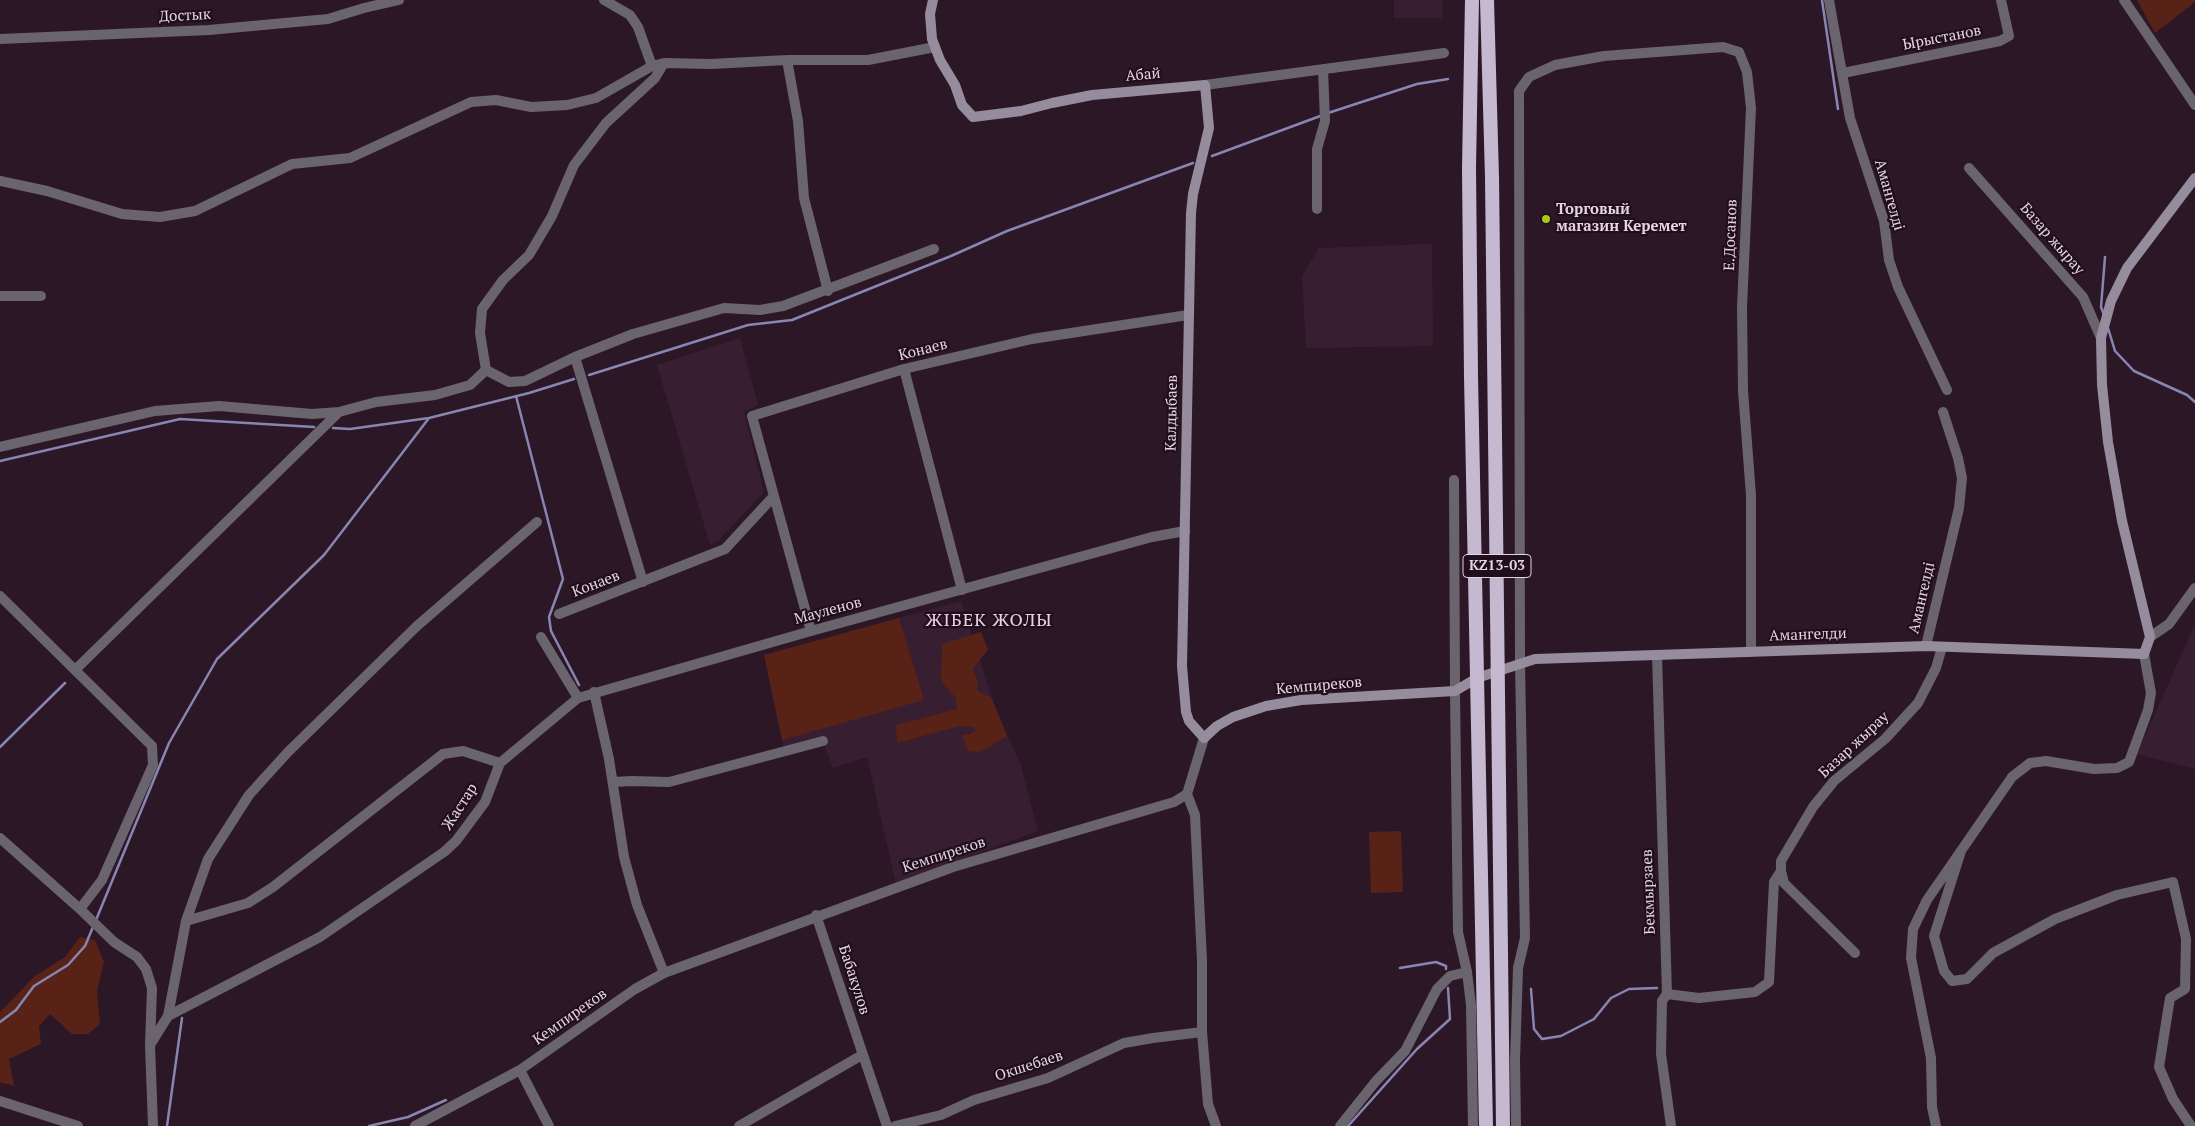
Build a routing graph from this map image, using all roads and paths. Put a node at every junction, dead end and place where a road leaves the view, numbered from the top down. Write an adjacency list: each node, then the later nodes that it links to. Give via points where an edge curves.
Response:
1 (399, 0): 9 (street, Достык, via 318,20 209,30)
2 (604, 0): 14 (street, via 630,15 638,26)
3 (934, 0): 10 (main road, Абай, via 930,14)
4 (1829, 0): 16 (street, Амангелді)
5 (2001, 0): 16 (street, Ырыстанов, via 2009,36 2000,42)
6 (2124, 0): 18 (street)
7 (1487, 3): 8 (highway); 20 (highway, KZ13-03)
8 (1472, 4): 19 (highway, KZ13-03)
9 (0, 39)
10 (935, 47): 12 (street, via 868,60); 17 (main road, Абай, via 962,106 973,117 1021,111 1092,95)
11 (1444, 53): 15 (street, Абай)
12 (787, 60): 13 (street); 26 (street, via 798,121 804,198)
13 (664, 64): 14 (street); 32 (street, via 655,78 606,123 574,165 552,216 529,255 503,280 482,309 480,333)
14 (652, 66): 23 (street, via 596,98 568,105 531,107 496,100 471,102 350,158 292,164 195,212 160,217 122,214 47,191)
15 (1323, 69): 17 (street, Абай); 24 (street, via 1325,121 1318,149)
16 (1843, 73): 34 (street, Амангелді, via 1850,118 1884,221 1889,260 1898,287)
17 (1205, 85): 29 (main road, Калдыбаев, via 1209,128 1193,194)
18 (2195, 105)
19 (1469, 168): 20 (highway); 58 (highway, KZ13-03)
20 (1492, 168): 57 (highway, KZ13-03)
21 (1969, 168): 30 (street, Базар жырау, via 2082,297)
22 (2195, 178): 30 (main road, via 2127,268 2111,301)
23 (0, 181)
24 (1317, 209)
25 (934, 249): 26 (street)
26 (828, 291): 31 (street, via 768,309 724,308 633,334)
27 (0, 296): 28 (street)
28 (41, 296)
29 (1188, 315): 33 (street, Конаев, via 1032,340); 41 (main road, Калдыбаев)
30 (2101, 338): 49 (main road, via 2108,442 2122,521)
31 (575, 357): 32 (street, via 525,382 509,382); 42 (street, Конаев)
32 (486, 370): 35 (street, via 470,385)
33 (904, 370): 39 (street, Конаев, via 752,416); 44 (street)
34 (1947, 390)
35 (340, 412): 37 (street, via 312,414 219,406 155,411); 56 (street)
36 (1943, 412): 50 (street, Амангелді, via 1962,478 1959,508)
37 (0, 447)
38 (1454, 480): 59 (street)
39 (774, 497): 42 (street, Конаев, via 725,549); 47 (street, Конаев)
40 (537, 522): 72 (street, via 417,626 288,752 249,795 208,859)
41 (1185, 532): 44 (street, Мауленов, via 1152,537); 62 (main road, Калдыбаев, via 1184,703 1189,721)
42 (642, 582): 46 (street, Конаев)
43 (2195, 588): 49 (street, via 2169,624)
44 (962, 590): 47 (street, Мауленов)
45 (0, 596): 56 (street)
46 (559, 614)
47 (810, 631): 60 (street, Мауленов)
48 (541, 637): 61 (street)
49 (2150, 637): 54 (main road)
50 (1926, 646): 51 (main road, Амангелди); 52 (main road, Амангелди)
51 (1942, 647): 54 (main road, Амангелди); 69 (street, Базар жырау, via 1936,668 1918,703 1885,739 1834,782 1813,807 1781,860)
52 (1751, 652): 53 (main road, Амангелди); 55 (street, Е.Досанов, via 1751,494 1743,391 1742,307 1751,108 1747,72 1739,52 1723,48 1604,56 1555,66 1529,77 1519,91)
53 (1657, 654): 55 (main road, Амангелди, via 1535,659); 76 (street, Бекмырзаев)
54 (2144, 654): 68 (street, via 2150,692 2148,710 2129,762 2117,768 2094,769 2030,763 2012,776)
55 (1520, 663): 57 (main road, Амангелди); 95 (street, via 1525,938 1518,968)
56 (75, 670): 70 (street, via 152,746 153,764 102,880)
57 (1499, 670): 58 (main road, Амангелди); 94 (highway, KZ13-03)
58 (1477, 678): 59 (main road, Кемпиреков); 93 (highway, KZ13-03)
59 (1455, 691): 62 (main road, Кемпиреков, via 1301,700 1266,706 1233,717); 74 (street, via 1458,932)
60 (594, 692): 61 (street, Мауленов); 65 (street)
61 (578, 698): 64 (street, Мауленов)
62 (1204, 738): 66 (street)
63 (823, 741): 65 (street, via 669,782)
64 (500, 763): 72 (street, via 463,751 443,754 273,887 248,903); 77 (street, Жастар, via 485,802 444,852 320,938)
65 (613, 782): 75 (street, via 624,857 637,905)
66 (1187, 794): 71 (street, Кемпиреков, via 1174,802 953,867); 78 (street, via 1195,815)
67 (0, 838): 70 (street)
68 (1961, 851): 97 (street, via 1927,900 1913,929 1910,958 1931,1058 1932,1107); 98 (street, via 1934,936 1944,971 1952,981 1967,979 1993,953 2055,920 2117,895 2173,882 2186,939 2185,989 2170,998 2159,1067 2173,1099)
69 (1781, 870): 73 (street, via 1784,883); 76 (street, Базар жырау, via 1774,882 1768,982 1755,992 1699,998)
70 (80, 909): 79 (street, via 114,942 137,957 146,969 152,988)
71 (816, 915): 75 (street, Кемпиреков); 80 (street, Бабакулов)
72 (186, 921): 77 (street)
73 (1855, 953)
74 (1467, 972): 91 (street, via 1450,976 1437,989 1406,1051 1376,1081); 92 (street, via 1471,1005)
75 (664, 973): 81 (street, Кемпиреков, via 635,989)
76 (1667, 994): 96 (street, Бекмырзаев, via 1662,1001 1662,1054)
77 (168, 1016): 79 (street)
78 (1202, 1032): 89 (street, Окшебаев, via 1124,1043 1048,1078 974,1100 941,1115); 90 (street, via 1208,1104)
79 (150, 1045): 84 (street)
80 (862, 1055): 87 (street); 88 (street, Бабакулов)
81 (520, 1070): 85 (street, Кемпиреков); 86 (street)
82 (0, 1101): 83 (street)
83 (78, 1126)
84 (153, 1126)
85 (415, 1126)
86 (549, 1126)
87 (739, 1126)
88 (886, 1126)
89 (895, 1126)
90 (1216, 1126)
91 (1340, 1126)
92 (1473, 1126)
93 (1486, 1126)
94 (1503, 1126)
95 (1516, 1126)
96 (1671, 1126)
97 (1936, 1126)
98 (2191, 1126)

